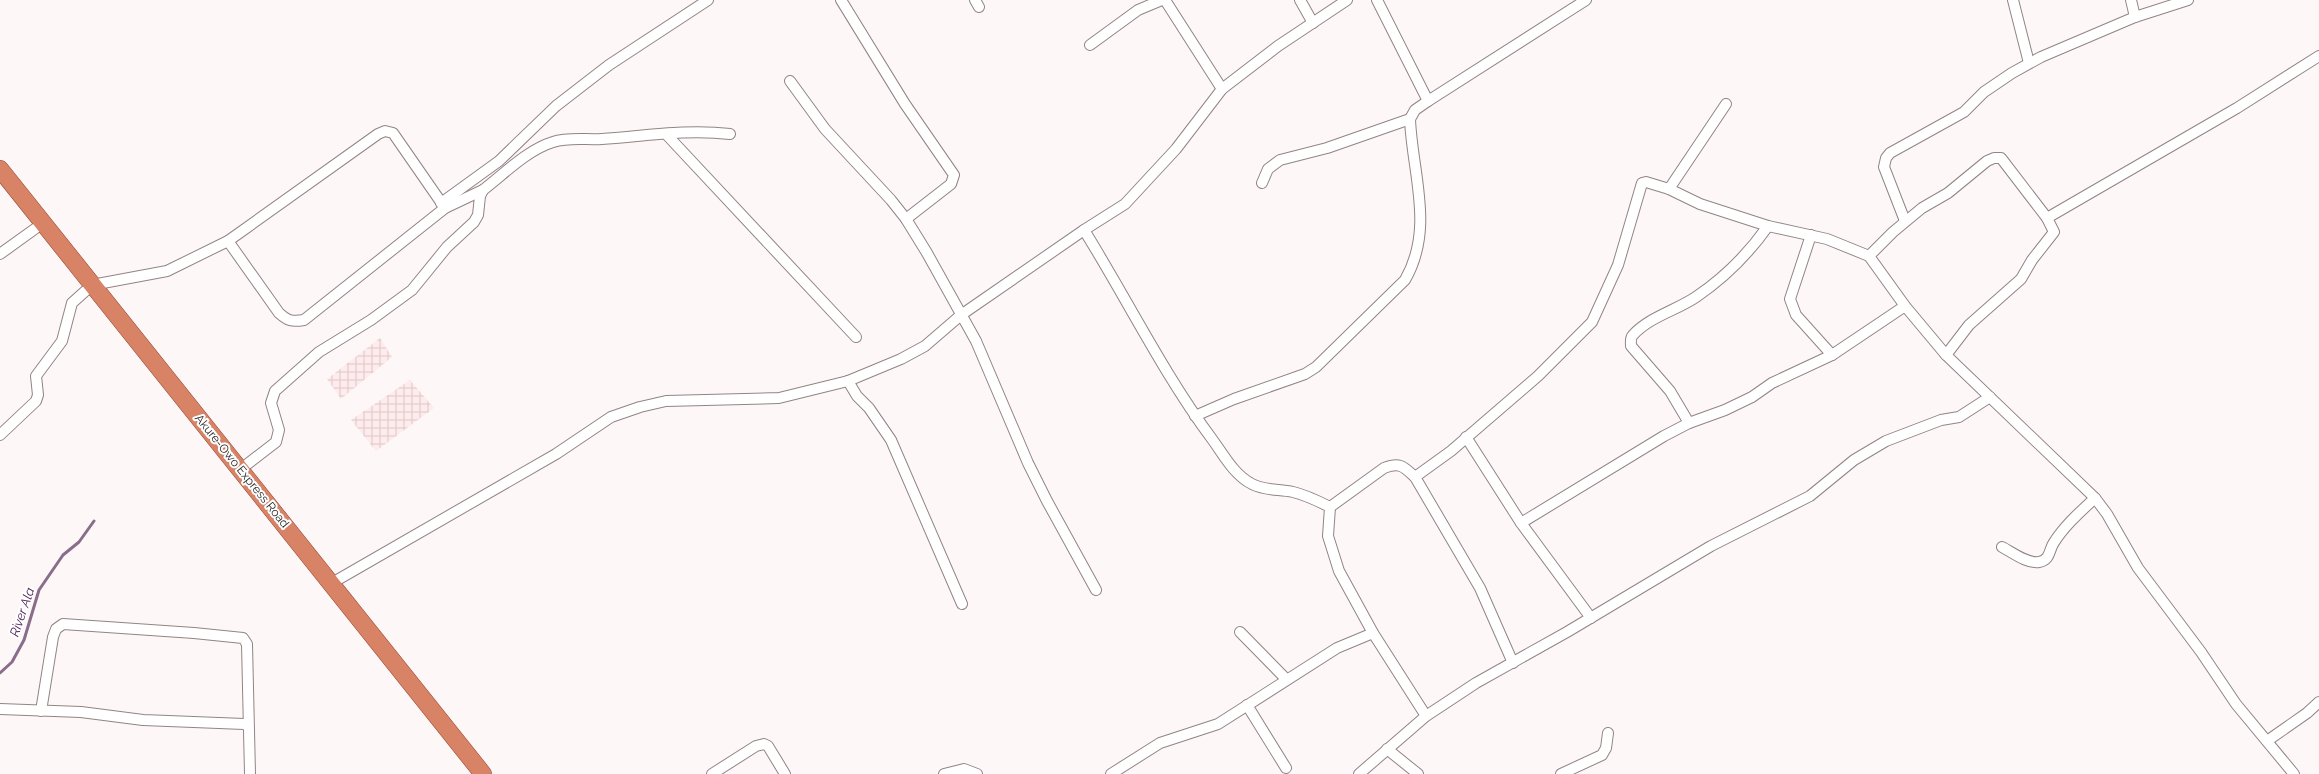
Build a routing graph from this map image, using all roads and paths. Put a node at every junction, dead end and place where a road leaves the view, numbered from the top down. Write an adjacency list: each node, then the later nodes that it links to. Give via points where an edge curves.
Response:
1 (708, 0): 27 (street, via 609,66 556,106 499,161)
2 (841, 0): 29 (street, via 905,104 954,175 951,184)
3 (1163, 0): 13 (street, via 1138,10); 17 (street)
4 (1300, 0): 12 (street)
5 (1347, 0): 12 (street)
6 (1377, 0): 18 (street)
7 (1586, 0): 18 (street)
8 (2013, 0): 15 (street)
9 (2131, 0): 11 (street)
10 (2188, 0): 11 (street)
11 (2135, 17): 15 (street, via 2078,39)
12 (1313, 23): 17 (street)
13 (1090, 45)
14 (2319, 56): 28 (street, via 2237,108)
15 (2029, 63): 30 (street, via 1984,92 1964,112 1890,153 1886,158 1884,167)
16 (790, 81): 29 (street, via 825,129 875,180)
17 (1222, 89): 33 (street, via 1176,149 1125,204)
18 (1428, 101): 20 (street, via 1415,110)
19 (1726, 104): 25 (street)
20 (1410, 119): 24 (street, via 1327,148 1280,160 1268,169); 46 (street, via 1421,204 1419,239 1414,264 1405,280 1316,367 1305,374 1234,398)
21 (666, 134): 22 (street, via 702,131); 26 (street, via 552,142 522,160); 41 (street)
22 (730, 134)
23 (0, 169): 31 (highway, Akure-Owo Express Road)
24 (1262, 184)
25 (1669, 189): 32 (street, via 1700,204); 49 (street, via 1642,183 1618,265 1592,322 1538,376)
26 (483, 190): 27 (street); 50 (street, via 474,222 447,247 412,290 320,352 275,391 271,403 279,430 276,442)
27 (443, 205): 35 (street, via 392,133 385,131); 35 (street, via 304,320 295,322 288,321 279,313)
28 (2047, 218): 30 (street, via 2013,171 2001,158 1994,158); 43 (street, via 2054,232 2021,279 1969,325)
29 (906, 219): 40 (street)
30 (1905, 221): 37 (street)
31 (43, 223): 36 (street); 38 (highway, Akure-Owo Express Road)
32 (1768, 226): 34 (street); 47 (street, via 1753,248 1719,279 1696,297 1643,328 1630,340 1631,346 1670,391)
33 (1084, 230): 40 (street); 46 (street)
34 (1811, 235): 37 (street); 42 (street, via 1790,299 1796,314)
35 (228, 241): 38 (street, via 167,271)
36 (0, 254)
37 (1869, 256): 39 (street)
38 (92, 285): 48 (street, via 72,303 62,341 36,376 36,401); 50 (highway, Akure-Owo Express Road)
39 (1905, 306): 42 (street); 43 (street)
40 (961, 315): 44 (street, via 925,346); 57 (street, via 976,341 1043,495)
41 (856, 337)
42 (1832, 355): 47 (street, via 1772,383 1752,397 1725,410)
43 (1946, 355): 45 (street)
44 (848, 382): 56 (street, via 779,398 666,401 640,406 610,417 556,454); 58 (street, via 891,440)
45 (1990, 397): 52 (street); 59 (street, via 1959,417 1941,420 1886,441 1854,460 1810,496 1711,546)
46 (1195, 416): 53 (street, via 1226,458 1252,484 1270,490 1307,495)
47 (1689, 423): 54 (street)
48 (0, 435)
49 (1466, 437): 51 (street); 54 (street)
50 (241, 469): 56 (highway, Akure-Owo Express Road)
51 (1415, 477): 53 (street, via 1404,466 1394,464 1373,475); 62 (street, via 1480,588)
52 (2095, 498): 55 (street, via 2072,519 2052,544 2050,554 2044,560 2032,562); 71 (street, via 2138,568 2201,652 2236,704)
53 (1330, 507): 61 (street, via 1327,524 1331,550 1339,571)
54 (1521, 523): 59 (street)
55 (2002, 547)
56 (332, 583): 75 (highway, Akure-Owo Express Road)
57 (1096, 590)
58 (962, 604)
59 (1591, 618): 62 (street)
60 (1240, 632): 63 (street)
61 (1373, 633): 63 (street, via 1336,648); 68 (street)
62 (1513, 663): 68 (street, via 1476,683)
63 (1286, 679): 65 (street)
64 (2319, 702): 71 (street, via 2308,713)
65 (1247, 705): 73 (street); 80 (street, via 1210,729 1160,743)
66 (0, 709): 67 (street)
67 (41, 710): 69 (street, via 143,720); 69 (street, via 53,637 59,626 63,624 194,632 246,640)
68 (1426, 716): 72 (street)
69 (248, 726): 74 (street)
70 (1608, 733): 83 (street, via 1606,748 1602,755)
71 (2267, 742): 84 (street)
72 (1387, 749): 81 (street); 82 (street)
73 (1286, 768)
74 (250, 774)
75 (483, 774)
76 (712, 774): 77 (street, via 756,746 764,744 768,746)
77 (785, 774)
78 (944, 774): 79 (street, via 964,769)
79 (977, 774)
80 (1111, 774)
81 (1359, 774)
82 (1418, 774)
83 (1560, 774)
84 (2294, 774)

